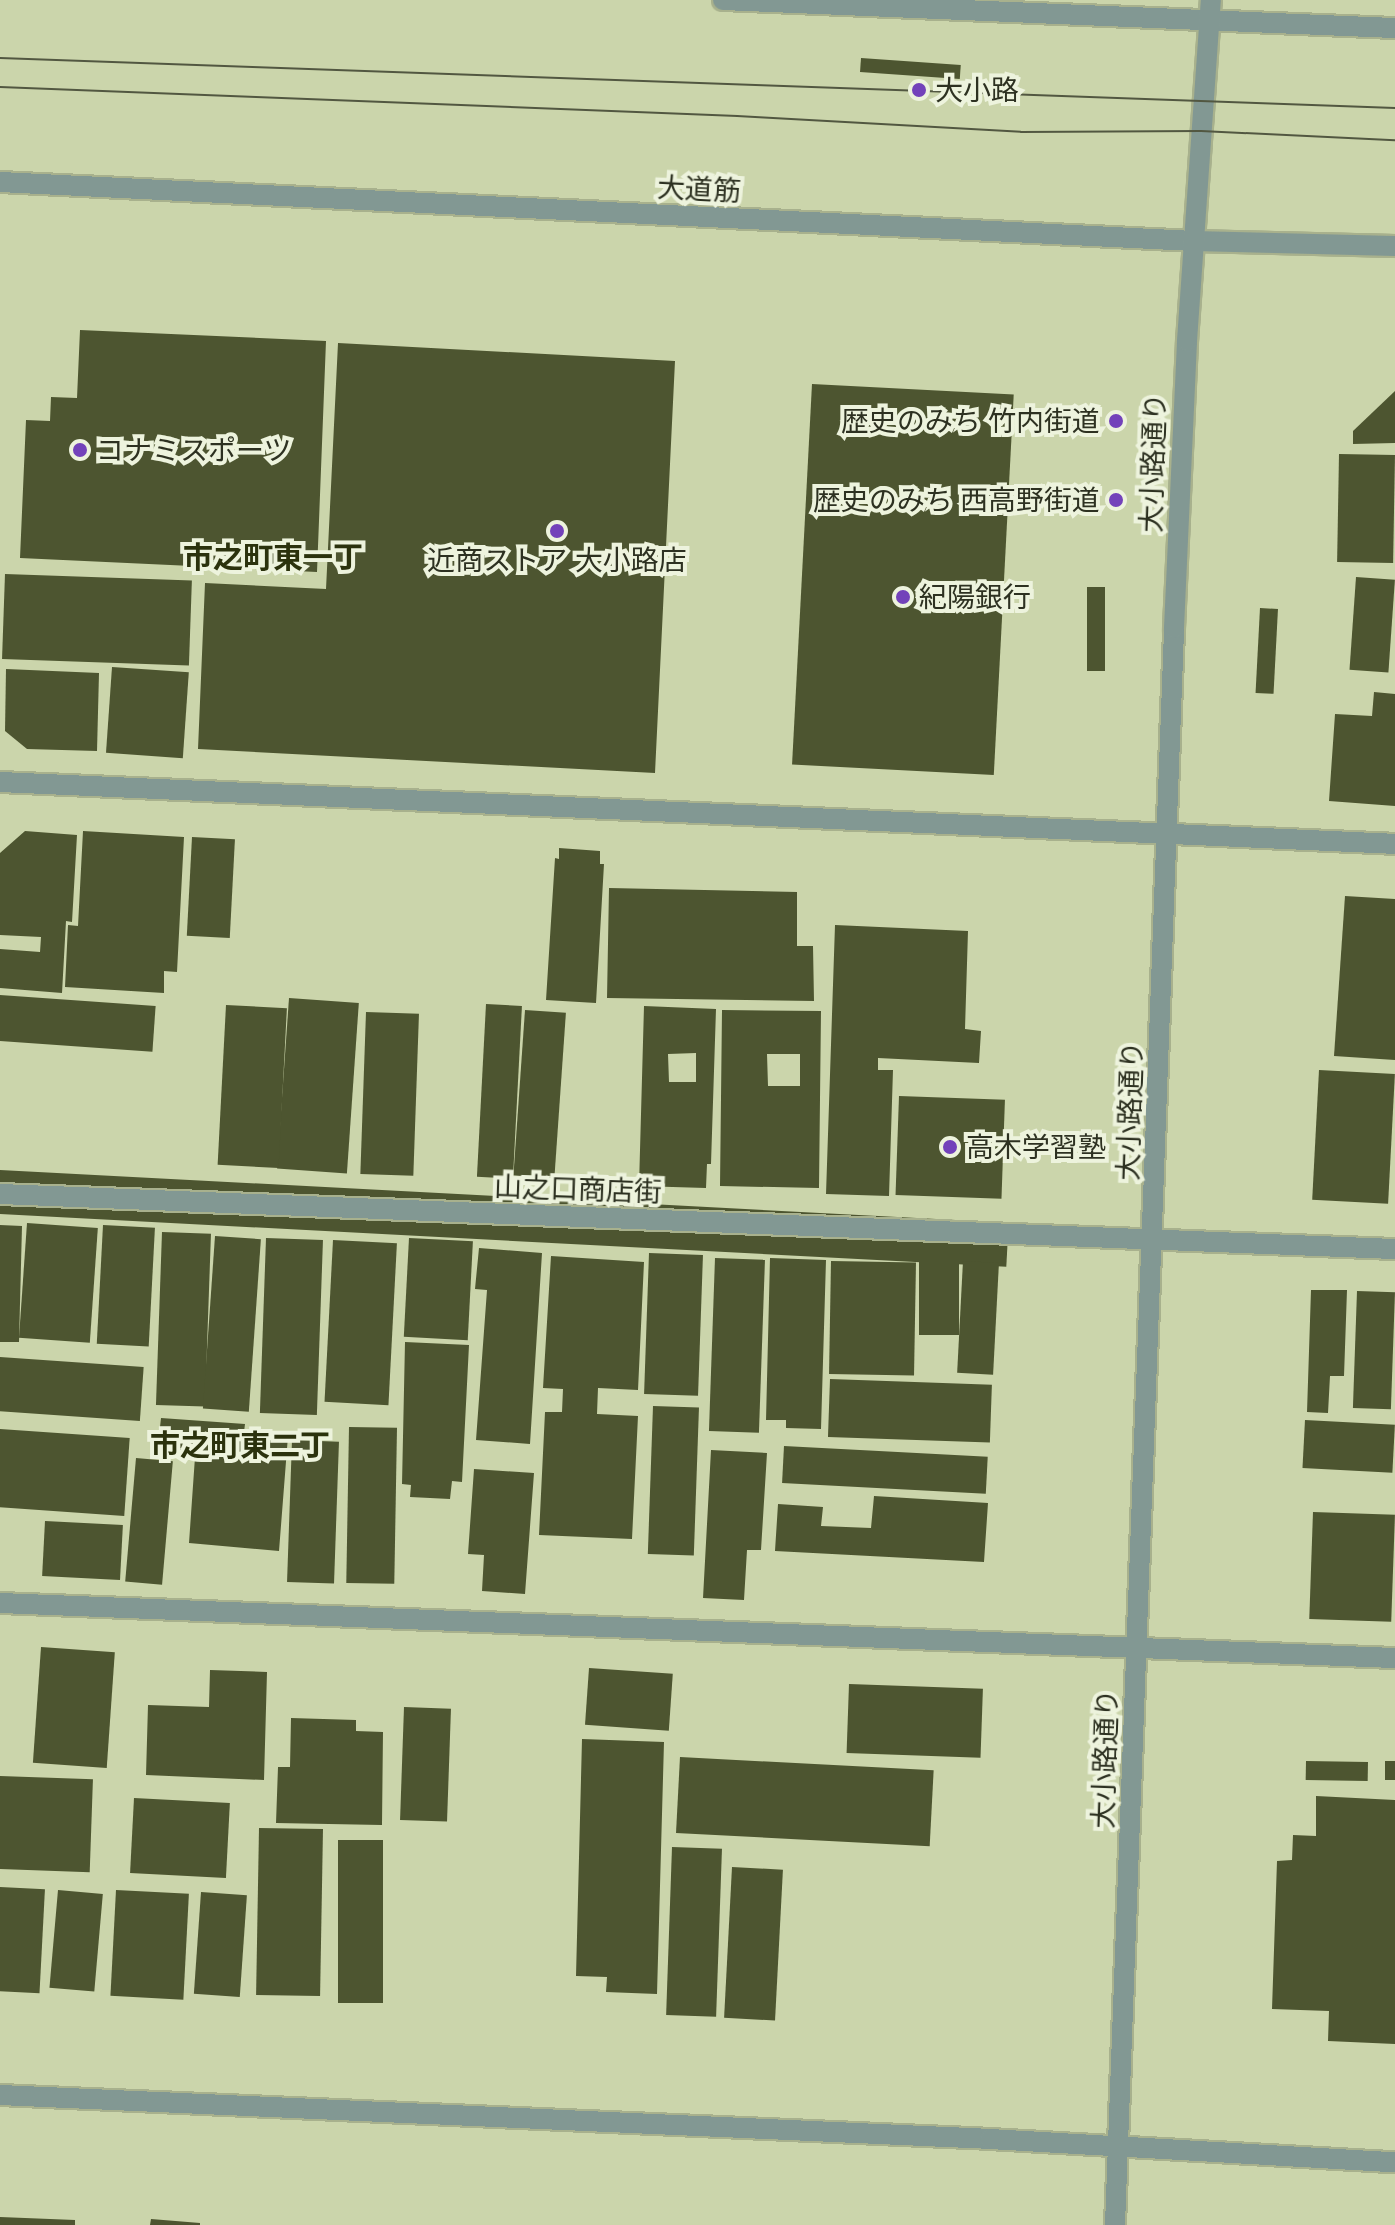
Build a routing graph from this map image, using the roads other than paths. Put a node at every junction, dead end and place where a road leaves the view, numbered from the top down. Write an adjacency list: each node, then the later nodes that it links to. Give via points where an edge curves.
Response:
1 (723, 0): 3 (street)
2 (1211, 0): 3 (street, 大小路通り)
3 (1209, 22): 4 (street); 6 (street, 大小路通り)
4 (1395, 28)
5 (0, 182): 6 (street, 大道筋)
6 (1194, 241): 7 (street, 大道筋); 9 (street, 大小路通り)
7 (1395, 246)
8 (0, 782): 9 (street)
9 (1169, 832): 10 (street); 12 (street, 大小路通り)
10 (1395, 844)
11 (0, 1194): 12 (street, 山之口商店街)
12 (1153, 1239): 13 (street, 山之口商店街); 15 (street, 大小路通り)
13 (1395, 1249)
14 (0, 1603): 15 (street)
15 (1137, 1646): 16 (street); 18 (street, 大小路通り)
16 (1395, 1658)
17 (0, 2095): 18 (street)
18 (1118, 2149): 19 (street); 20 (street, 大小路通り)
19 (1395, 2162)
20 (1115, 2225)

